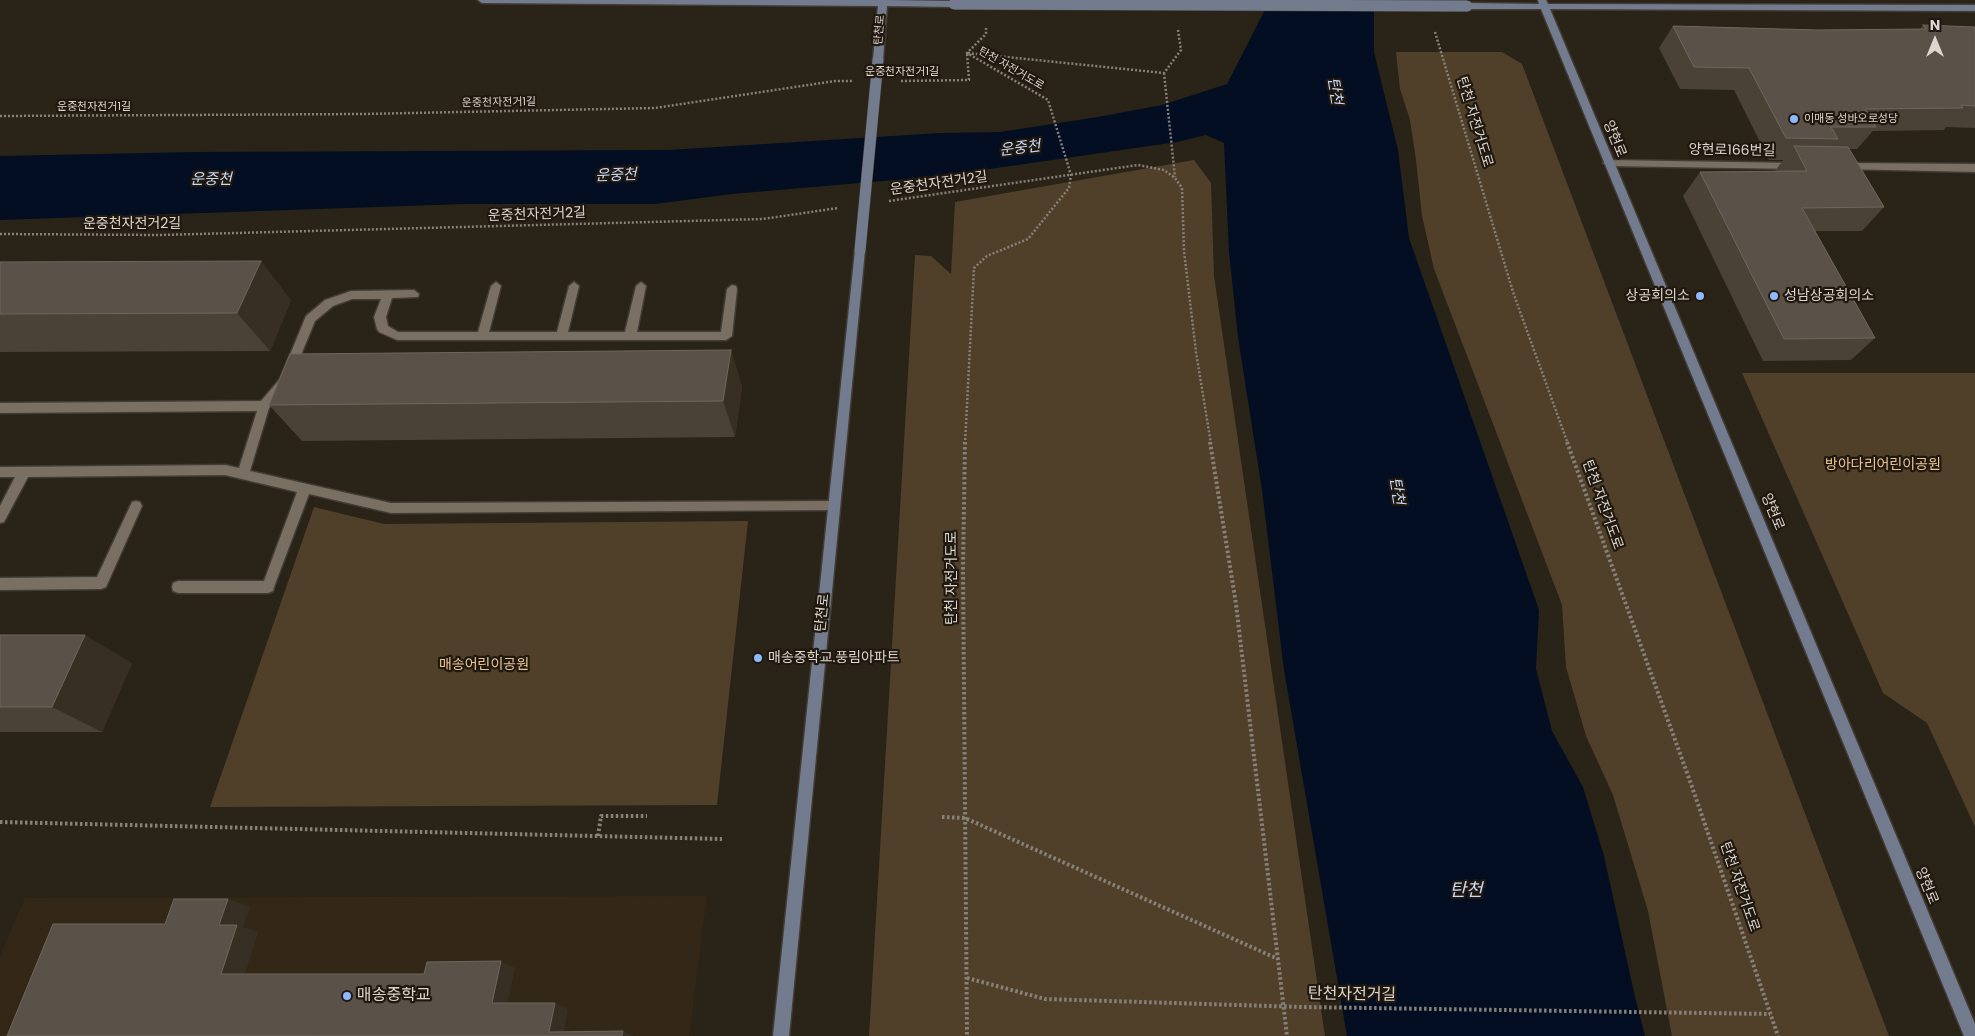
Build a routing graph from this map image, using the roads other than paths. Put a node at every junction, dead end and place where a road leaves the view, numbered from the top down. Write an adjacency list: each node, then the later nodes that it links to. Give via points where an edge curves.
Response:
1 (482, 0): 2 (main road)
2 (883, 2): 3 (main road, bridge, via 1467,6); 25 (main road, 탄천로, bridge)
3 (1543, 2): 4 (main road); 5 (main road, 양현로)
4 (1975, 8)
5 (1608, 163): 6 (lane, 양현로166번길); 30 (main road, 양현로, via 1659,278)
6 (1808, 166)
7 (1828, 166): 8 (lane)
8 (1975, 168)
9 (496, 286): 15 (lane)
10 (574, 286): 16 (lane)
11 (641, 286): 17 (lane)
12 (732, 289): 17 (lane, via 726,336)
13 (414, 294): 14 (lane)
14 (388, 295): 15 (lane, via 380,317 383,329 397,336); 18 (lane, via 351,295 329,303 310,319 285,381)
15 (482, 336): 16 (lane)
16 (561, 336): 17 (lane)
17 (630, 336)
18 (264, 406): 19 (lane); 22 (lane)
19 (0, 408)
20 (0, 472): 21 (lane)
21 (24, 472): 22 (lane, via 225,470); 26 (lane)
22 (244, 474): 23 (lane)
23 (305, 488): 25 (lane, via 391,508); 28 (lane, via 268,587)
24 (136, 506): 27 (lane, via 101,583)
25 (834, 506): 29 (main road, 탄천로)
26 (0, 518)
27 (0, 584)
28 (178, 587)
29 (781, 1036)
30 (1972, 1036)

